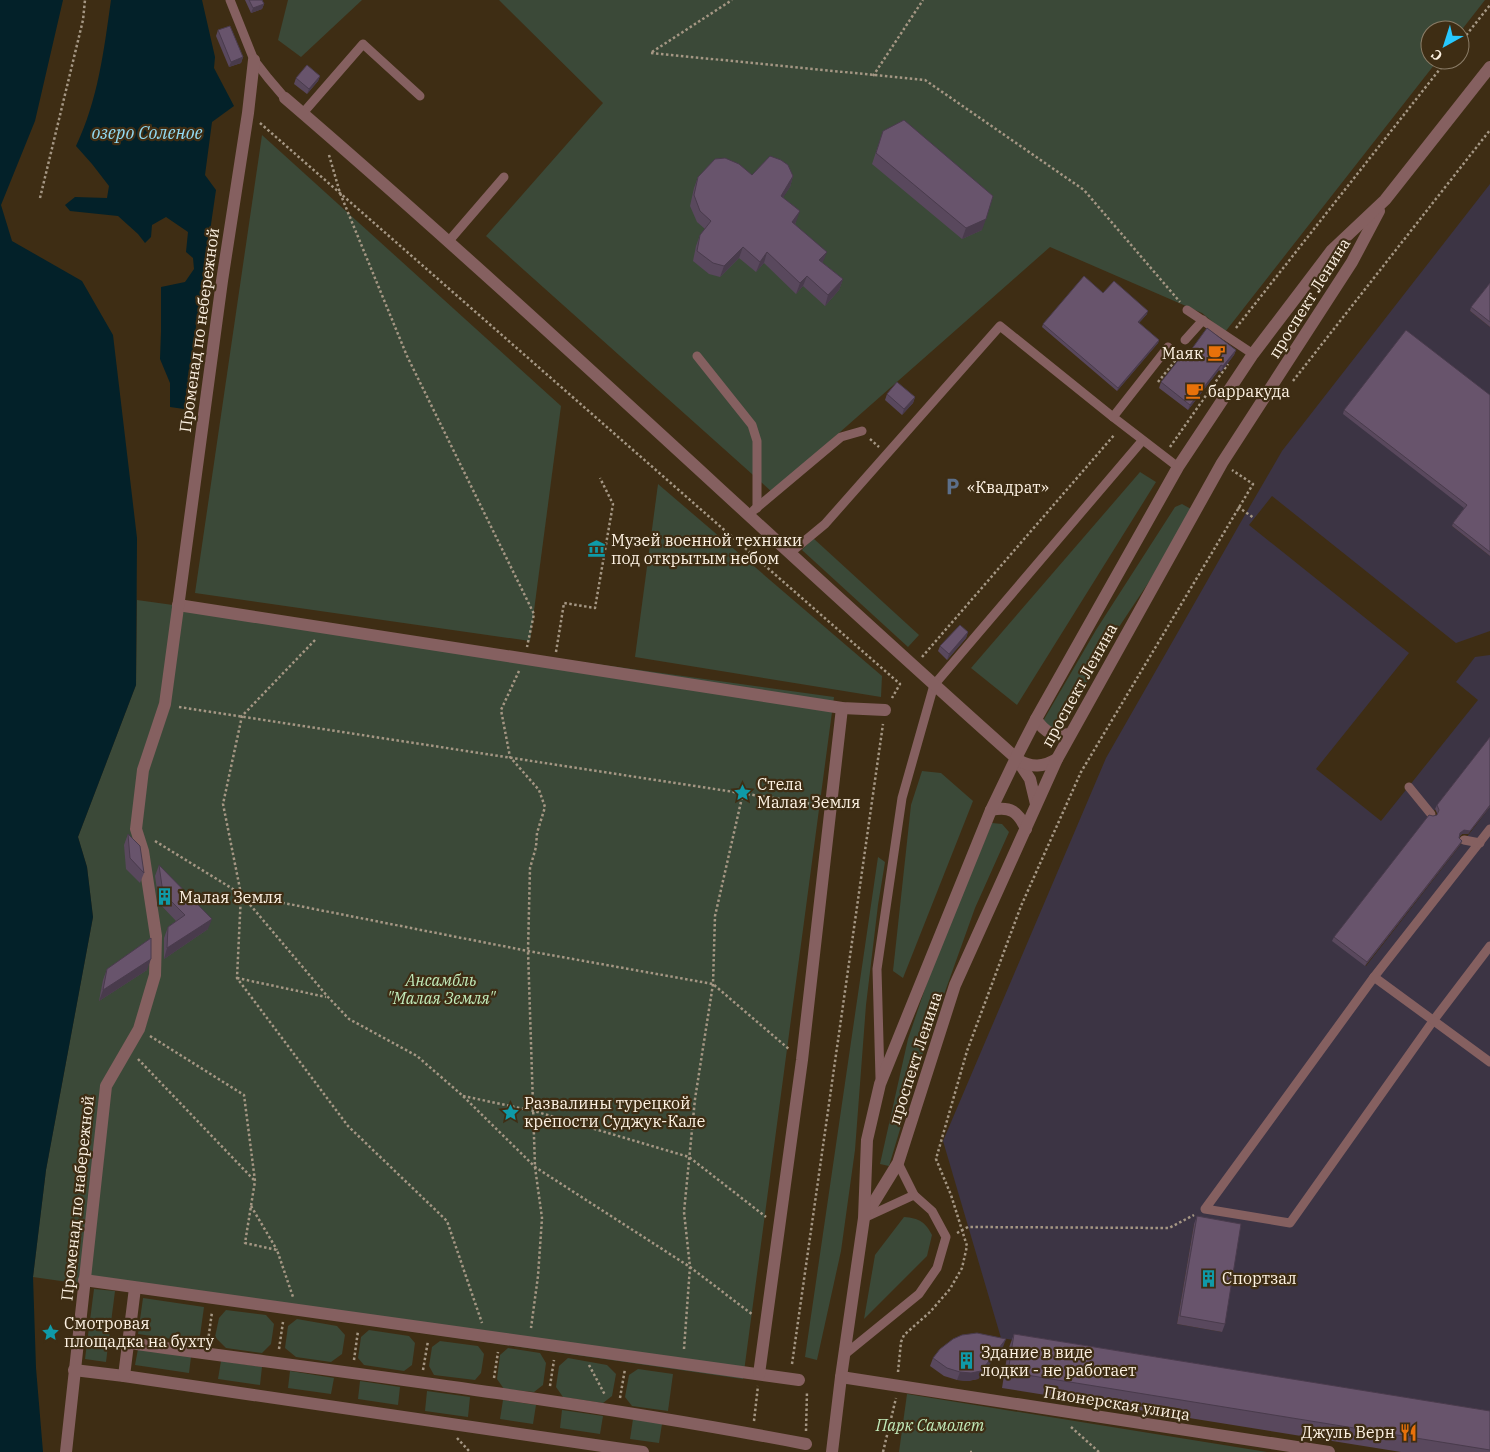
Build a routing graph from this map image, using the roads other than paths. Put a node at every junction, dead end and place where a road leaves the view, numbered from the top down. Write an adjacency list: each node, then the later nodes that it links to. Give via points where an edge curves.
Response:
1 (230, 0): 2 (lane)
2 (254, 60): 5 (lane); 22 (street, Променад по небережной)
3 (1490, 67): 8 (street, проспект Ленина)
4 (420, 96): 6 (lane, via 363,44)
5 (285, 98): 6 (street)
6 (303, 113): 9 (street)
7 (504, 177): 9 (lane)
8 (1385, 200): 14 (street, проспект Ленина, via 1332,250); 27 (street, проспект Ленина, via 1352,262 1222,463)
9 (448, 242): 20 (street)
10 (1187, 310): 11 (lane)
11 (1203, 320): 12 (lane); 14 (lane)
12 (1185, 345)
13 (1168, 347): 16 (lane)
14 (1253, 354): 19 (street, проспект Ленина)
15 (697, 356): 20 (lane, via 752,426 757,441)
16 (1112, 417): 18 (lane); 21 (lane, via 1000,326 825,524)
17 (862, 431): 20 (lane, via 841,437)
18 (1142, 441): 19 (lane); 23 (lane)
19 (1178, 467): 26 (street, проспект Ленина)
20 (752, 511): 21 (street)
21 (790, 553): 23 (street)
22 (178, 605): 24 (street); 46 (street, Променад по набережной, via 165,704 143,770 136,829 143,851 156,936 156,975 139,1029 106,1086)
23 (934, 685): 28 (street); 42 (lane, проспект Ленина, via 902,798 877,969)
24 (842, 708): 25 (street); 51 (street, via 802,1060)
25 (885, 710)
26 (1036, 718): 27 (street, via 1050,734); 28 (street, проспект Ленина)
27 (1070, 734): 29 (street, проспект Ленина)
28 (1016, 758): 29 (street, via 1036,766 1047,765); 31 (street, via 1030,779); 32 (street, проспект Ленина)
29 (1057, 759): 31 (street, проспект Ленина)
30 (1409, 787): 33 (lane)
31 (1036, 804): 34 (street, проспект Ленина)
32 (991, 810): 34 (street, via 1013,811); 42 (street, проспект Ленина)
33 (1431, 814)
34 (1026, 829): 43 (street, проспект Ленина, via 955,985)
35 (1490, 829): 37 (lane)
36 (1464, 840): 37 (lane)
37 (1480, 843): 39 (lane)
38 (1490, 946): 40 (lane)
39 (1374, 977): 40 (lane); 40 (lane, via 1205,1209 1290,1223)
40 (1433, 1021): 41 (lane)
41 (1490, 1062)
42 (880, 1084): 45 (street, проспект Ленина, via 867,1140)
43 (898, 1163): 44 (lane); 45 (street, проспект Ленина)
44 (914, 1195): 45 (lane); 49 (lane, via 932,1211 946,1237 937,1268 919,1294)
45 (864, 1218): 49 (street, проспект Ленина)
46 (84, 1280): 47 (street); 50 (street, Променад по набережной)
47 (135, 1288): 48 (street); 51 (street)
48 (129, 1343): 52 (street); 55 (street, via 618,1410)
49 (844, 1355): 53 (street, проспект Ленина)
50 (74, 1370): 52 (street); 56 (street, Променад по набережной)
51 (760, 1374): 54 (street)
52 (124, 1376): 57 (street)
53 (841, 1376): 58 (street, проспект Ленина); 59 (street, Пионерская улица)
54 (795, 1379)
55 (806, 1444)
56 (66, 1452)
57 (643, 1452)
58 (832, 1452)
59 (1329, 1452)

